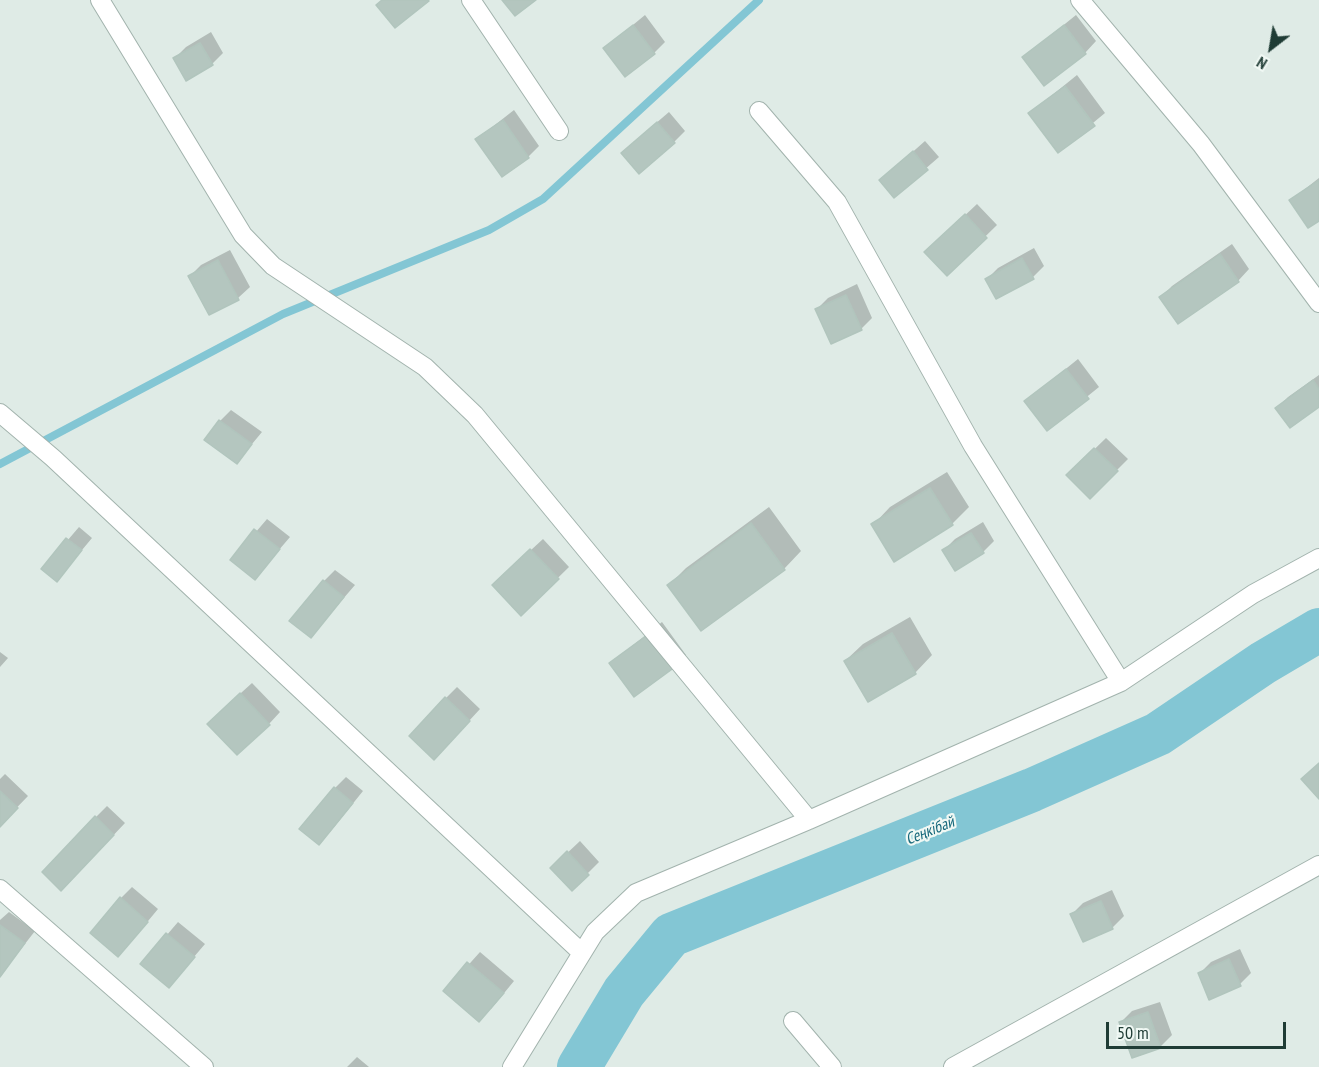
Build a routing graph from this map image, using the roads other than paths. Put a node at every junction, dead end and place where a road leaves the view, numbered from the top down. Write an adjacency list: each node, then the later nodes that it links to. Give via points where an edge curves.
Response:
1 (100, 0): 10 (street, via 243,235 273,266 425,367 475,415)
2 (471, 0): 5 (street)
3 (1080, 0): 6 (street, via 1201,144)
4 (759, 111): 9 (street, via 837,202 973,446)
5 (559, 131)
6 (1319, 303)
7 (0, 413): 13 (street, via 53,458)
8 (1319, 558): 9 (street, via 1253,594)
9 (1121, 682): 10 (street)
10 (809, 820): 13 (street, via 636,893 595,932)
11 (1319, 865): 18 (street)
12 (0, 890): 15 (street)
13 (582, 953): 16 (street)
14 (793, 1021): 17 (street)
15 (204, 1067)
16 (512, 1067)
17 (831, 1067)
18 (953, 1067)

